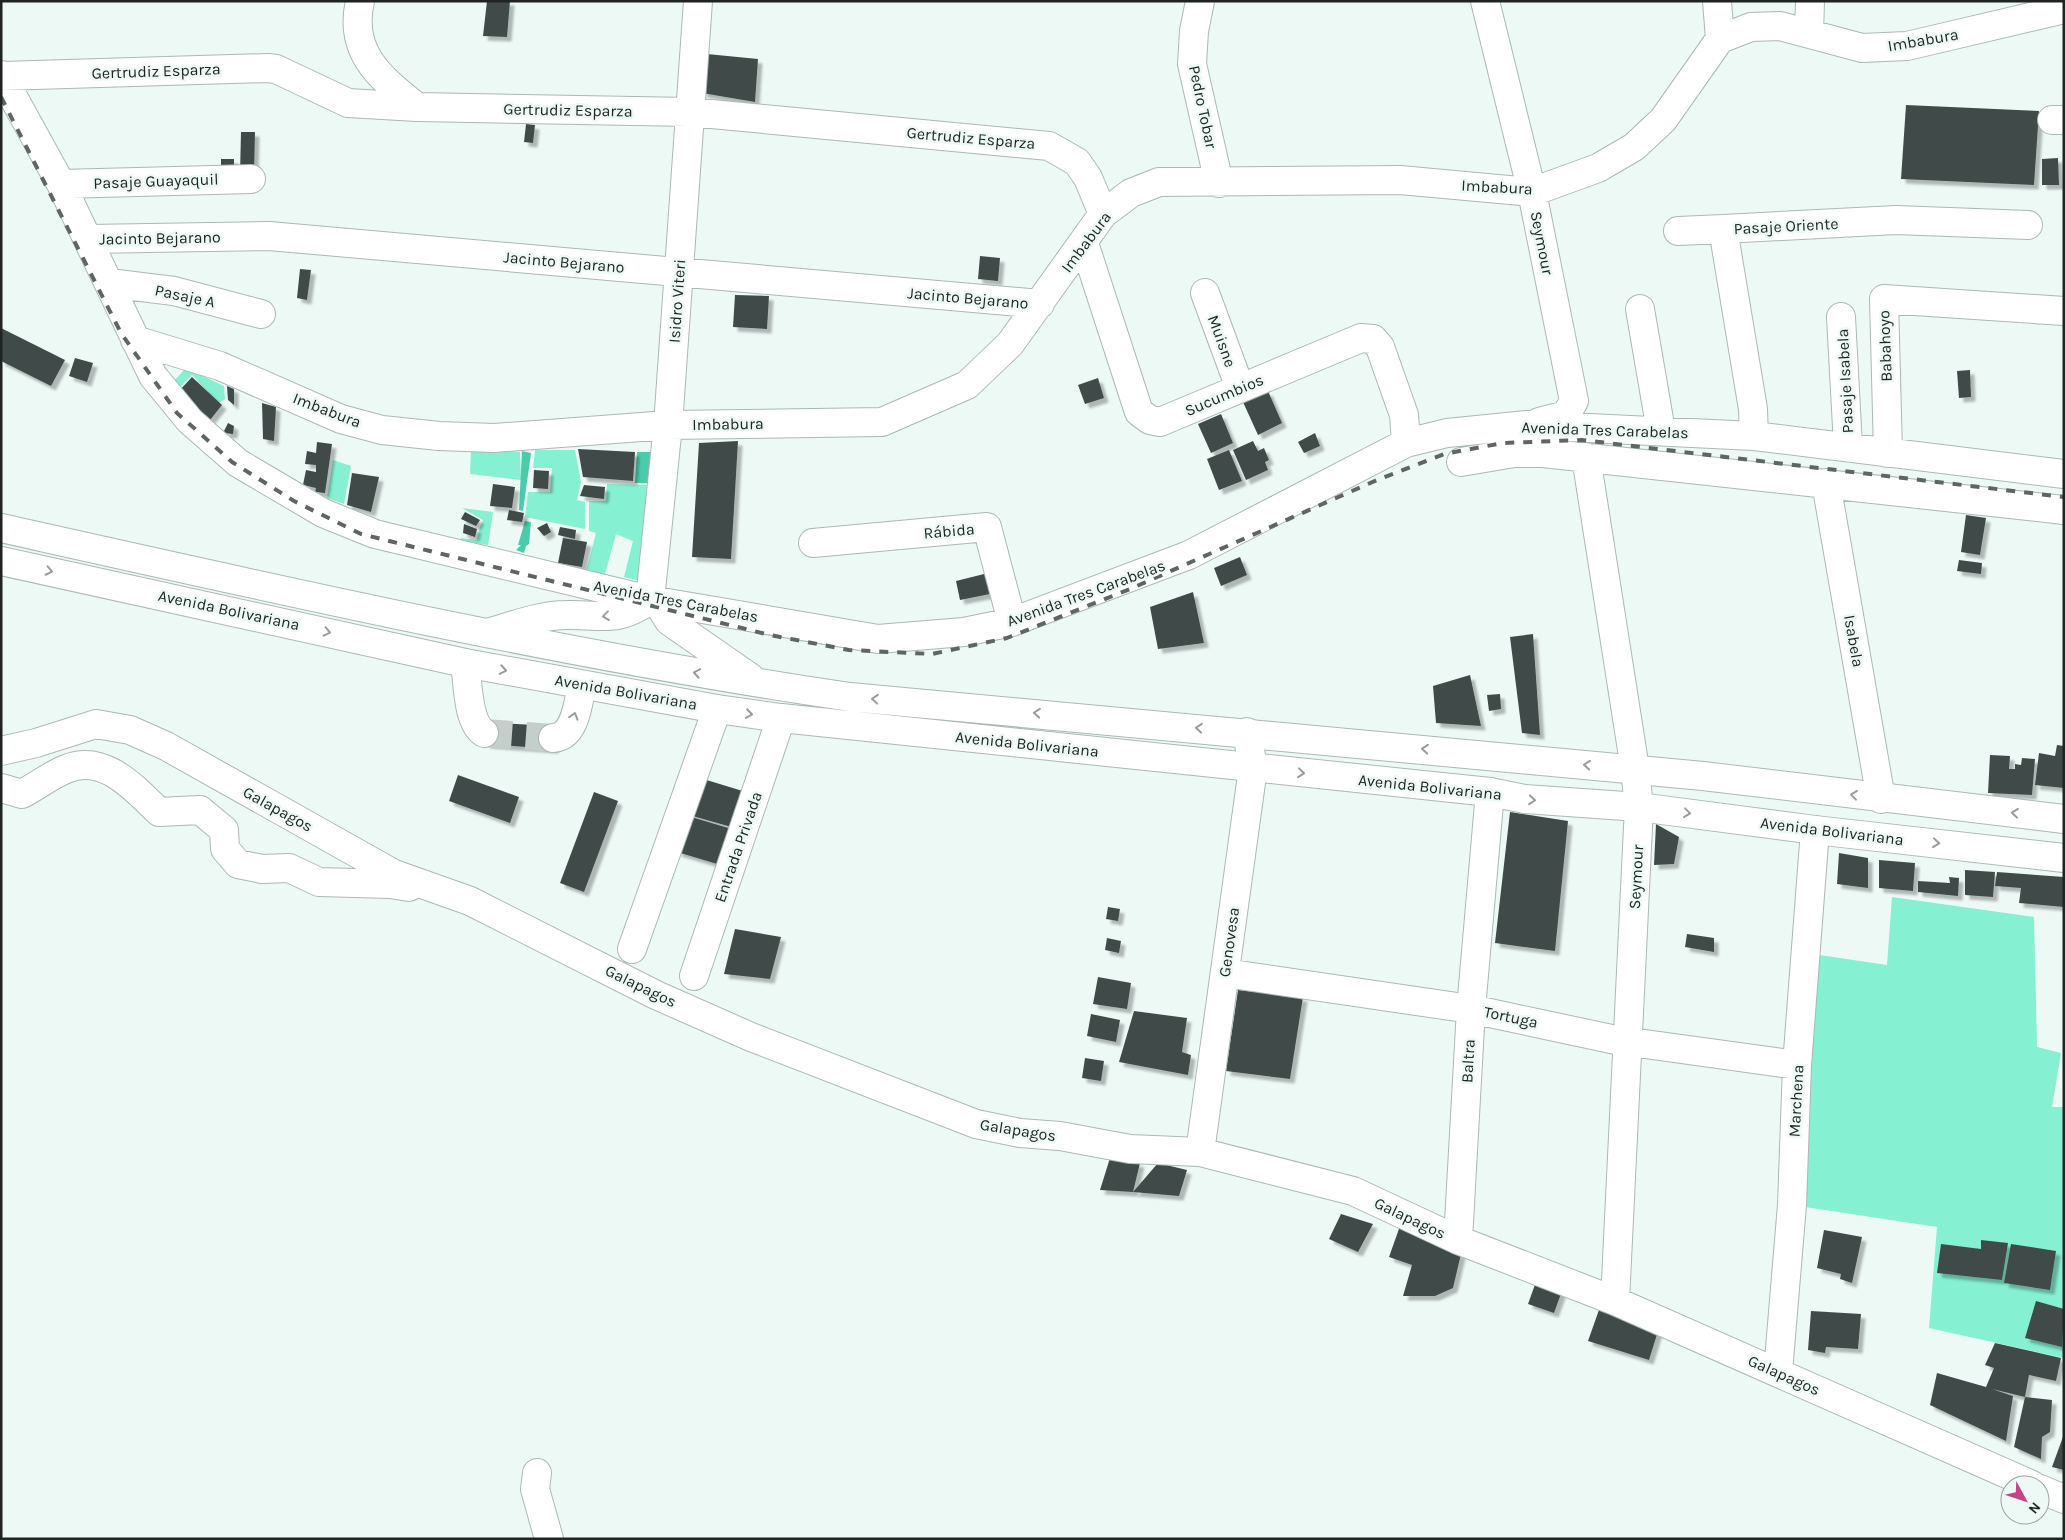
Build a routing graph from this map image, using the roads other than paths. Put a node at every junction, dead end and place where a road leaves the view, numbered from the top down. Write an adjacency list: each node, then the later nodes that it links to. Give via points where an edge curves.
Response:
1 (360, 1): 11 (street, via 356,16 362,51 381,77)
2 (698, 1): 12 (street, Isidro Viteri)
3 (1200, 1): 14 (street, Pedro Tobar, via 1192,64)
4 (1485, 1): 16 (street, Seymour)
5 (1718, 1): 9 (street)
6 (1810, 1): 8 (street)
7 (2064, 9): 8 (street, Imbabura, via 1907,46 1862,48)
8 (1809, 33): 9 (street, Imbabura, via 1780,26 1751,28)
9 (1720, 39): 16 (street, Imbabura, via 1663,120 1634,146 1598,168)
10 (2, 75): 11 (street, Gertrudiz Esparza, via 268,68 348,103); 15 (street, Avenida Tres Carabelas)
11 (417, 107): 12 (street, Gertrudiz Esparza)
12 (690, 112): 17 (street, Gertrudiz Esparza, via 1049,146 1077,162 1088,178); 23 (street, Isidro Viteri)
13 (251, 179): 15 (street, Pasaje Guayaquil)
14 (1220, 183): 16 (street, Imbabura, via 1400,180); 17 (street, Imbabura, via 1159,182 1131,193)
15 (60, 184): 21 (street, Avenida Tres Carabelas)
16 (1532, 192): 34 (street, Seymour, via 1574,401 1566,415)
17 (1103, 214): 22 (street, Imbabura)
18 (2028, 225): 19 (street, Pasaje Oriente, via 1896,220)
19 (1723, 229): 20 (street); 36 (street, Pasaje Oriente)
20 (1678, 231)
21 (88, 239): 23 (street, Jacinto Bejarano, via 269,236); 24 (street, Avenida Tres Carabelas)
22 (1084, 243): 26 (street, Imbabura); 32 (street, Sucumbios, via 1139,412 1160,422)
23 (679, 273): 26 (street, Jacinto Bejarano); 33 (street, Isidro Viteri)
24 (109, 283): 29 (street, Pasaje A, via 174,291); 31 (street, Avenida Tres Carabelas)
25 (1206, 293): 32 (street, Muisne)
26 (1040, 304): 33 (street, Imbabura, via 1010,344 968,385 882,422)
27 (1640, 309): 35 (street)
28 (2064, 311): 39 (street, Babahoyo, via 1884,299)
29 (261, 314)
30 (1841, 317): 38 (street, Pasaje Isabela)
31 (135, 340): 33 (street, Imbabura, via 220,366 341,419 382,430 494,438); 48 (street, Avenida Tres Carabelas, via 153,376 190,421 238,463 323,513 375,534)
32 (1240, 388): 37 (street, Sucumbios, via 1361,338 1373,339 1380,347 1404,415)
33 (668, 425): 48 (street, Isidro Viteri)
34 (1527, 425): 35 (street, Avenida Tres Carabelas); 37 (street, Avenida Tres Carabelas, via 1447,433)
35 (1661, 431): 36 (street, Avenida Tres Carabelas)
36 (1754, 436): 38 (street, Avenida Tres Carabelas)
37 (1406, 443): 49 (street, Avenida Tres Carabelas, via 1189,555)
38 (1848, 446): 39 (street, Avenida Tres Carabelas)
39 (1888, 453): 42 (street, Avenida Tres Carabelas)
40 (1586, 457): 41 (street, via 1514,453); 43 (street); 61 (street, Seymour)
41 (1461, 462)
42 (2064, 474)
43 (1826, 483): 44 (street); 64 (street, Isabela)
44 (2064, 510)
45 (1, 528): 50 (street, Avenida Bolivariana)
46 (813, 543): 49 (street, Rábida, via 988,527)
47 (1, 561): 51 (street, Avenida Bolivariana, one-way to 51)
48 (650, 600): 49 (street, Avenida Tres Carabelas, via 878,639 964,632); 50 (street, one-way to 50, via 628,614 598,618 566,615); 52 (street, via 661,608 669,621)
49 (1012, 622)
50 (484, 634): 52 (street, Avenida Bolivariana, one-way to 50)
51 (465, 663): 53 (street, Avenida Bolivariana, one-way to 53); 57 (street, via 473,719)
52 (758, 684): 56 (street, Avenida Bolivariana, one-way to 52, via 850,697)
53 (582, 685): 54 (street, Avenida Bolivariana); 58 (street, one-way to 53, via 564,734 573,723)
54 (717, 709): 55 (street, Avenida Bolivariana, one-way to 55); 70 (street)
55 (781, 718): 60 (street, Avenida Bolivariana); 72 (street, Entrada Privada)
56 (1247, 732): 60 (street, Genovesa); 61 (street, Avenida Bolivariana, one-way to 56)
57 (484, 733)
58 (553, 738)
59 (1, 751): 69 (street, Galapagos, via 96,724 130,730 166,746 394,874)
60 (1253, 768): 63 (street, Avenida Bolivariana, one-way to 63); 71 (street, Genovesa)
61 (1635, 769): 64 (street, Avenida Bolivariana, one-way to 61); 65 (street, Seymour)
62 (1, 788): 69 (street, via 22,794 66,769 91,763 115,773 159,812 200,810 224,830 225,849 238,864 262,870 289,868 319,882)
63 (1490, 792): 65 (street, Avenida Bolivariana, one-way to 65, via 1525,799); 73 (street, Baltra)
64 (1881, 799): 66 (street, Avenida Bolivariana, one-way to 64)
65 (1639, 807): 67 (street, Avenida Bolivariana, one-way to 67); 74 (street, Seymour)
66 (2064, 818)
67 (1815, 830): 68 (street, Avenida Bolivariana, one-way to 68); 75 (street, Marchena)
68 (2064, 858)
69 (431, 886): 76 (street, Galapagos, via 470,901 656,995 751,1037 976,1124 1020,1134 1060,1136 1130,1149)
70 (632, 949)
71 (1225, 972): 73 (street, Tortuga); 76 (street, Genovesa)
72 (694, 976)
73 (1471, 1009): 74 (street, Tortuga); 77 (street, Baltra)
74 (1627, 1042): 75 (street, Tortuga); 78 (street, Seymour)
75 (1797, 1065): 79 (street, Marchena, via 1792,1205)
76 (1200, 1152): 77 (street, Galapagos, via 1353,1190)
77 (1458, 1240): 78 (street, Galapagos)
78 (1615, 1301): 79 (street, Galapagos)
79 (1778, 1372): 81 (street, Galapagos)
80 (537, 1473): 84 (street, via 535,1489)
81 (2010, 1475)
82 (2050, 1493): 83 (street)
83 (2064, 1499)
84 (549, 1539)

